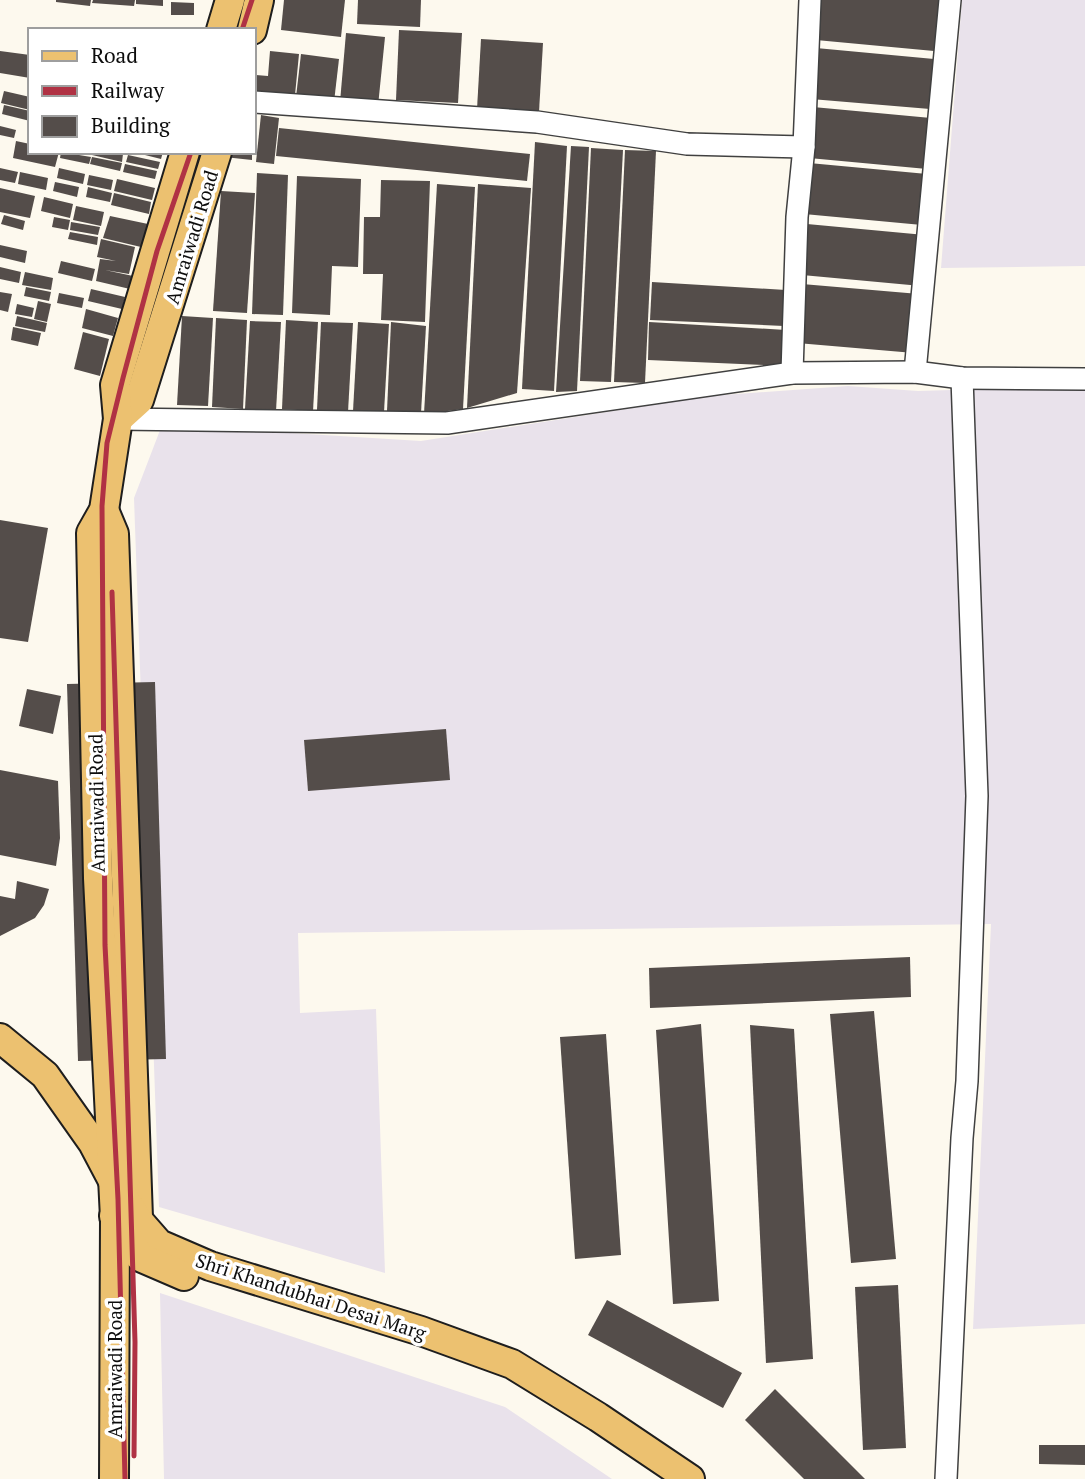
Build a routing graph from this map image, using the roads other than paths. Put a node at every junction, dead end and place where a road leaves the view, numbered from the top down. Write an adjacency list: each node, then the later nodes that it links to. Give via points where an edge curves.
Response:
1 (230, 0): 5 (main road)
2 (259, 0): 6 (main road)
3 (810, 0): 8 (street)
4 (950, 0): 11 (street)
5 (222, 28)
6 (252, 28)
7 (256, 102): 8 (street, via 537,122 687,144)
8 (804, 147): 12 (street)
9 (184, 154): 15 (main road, via 115,385)
10 (216, 154): 15 (main road, Amraiwadi Road, via 139,400)
11 (915, 372): 12 (street); 13 (street)
12 (792, 373): 15 (street, via 447,423)
13 (962, 378): 14 (street); 27 (street, via 977,796)
14 (1085, 379)
15 (118, 419): 16 (main road, Amraiwadi Road)
16 (104, 510): 19 (main road, Amraiwadi Road, via 91,533 91,547 98,878); 20 (main road, via 114,534)
17 (0, 1038): 19 (main road, Shri Khandubhai Desai Marg, via 45,1075 93,1143)
18 (0, 1056): 20 (main road, Shri Khandubhai Desai Marg, via 36,1086)
19 (112, 1179): 20 (main road, Shri Khandubhai Desai Marg)
20 (127, 1219): 21 (main road); 22 (main road, Shri Khandubhai Desai Marg, via 159,1244); 23 (main road, Amraiwadi Road)
21 (141, 1257): 22 (main road, Shri Khandubhai Desai Marg, via 194,1281); 23 (main road)
22 (223, 1280): 25 (main road, Shri Khandubhai Desai Marg, via 421,1346 505,1380); 26 (main road, Shri Khandubhai Desai Marg, via 421,1331 512,1364)
23 (114, 1301): 24 (main road, Amraiwadi Road)
24 (114, 1479)
25 (663, 1479)
26 (690, 1479)
27 (946, 1479)

